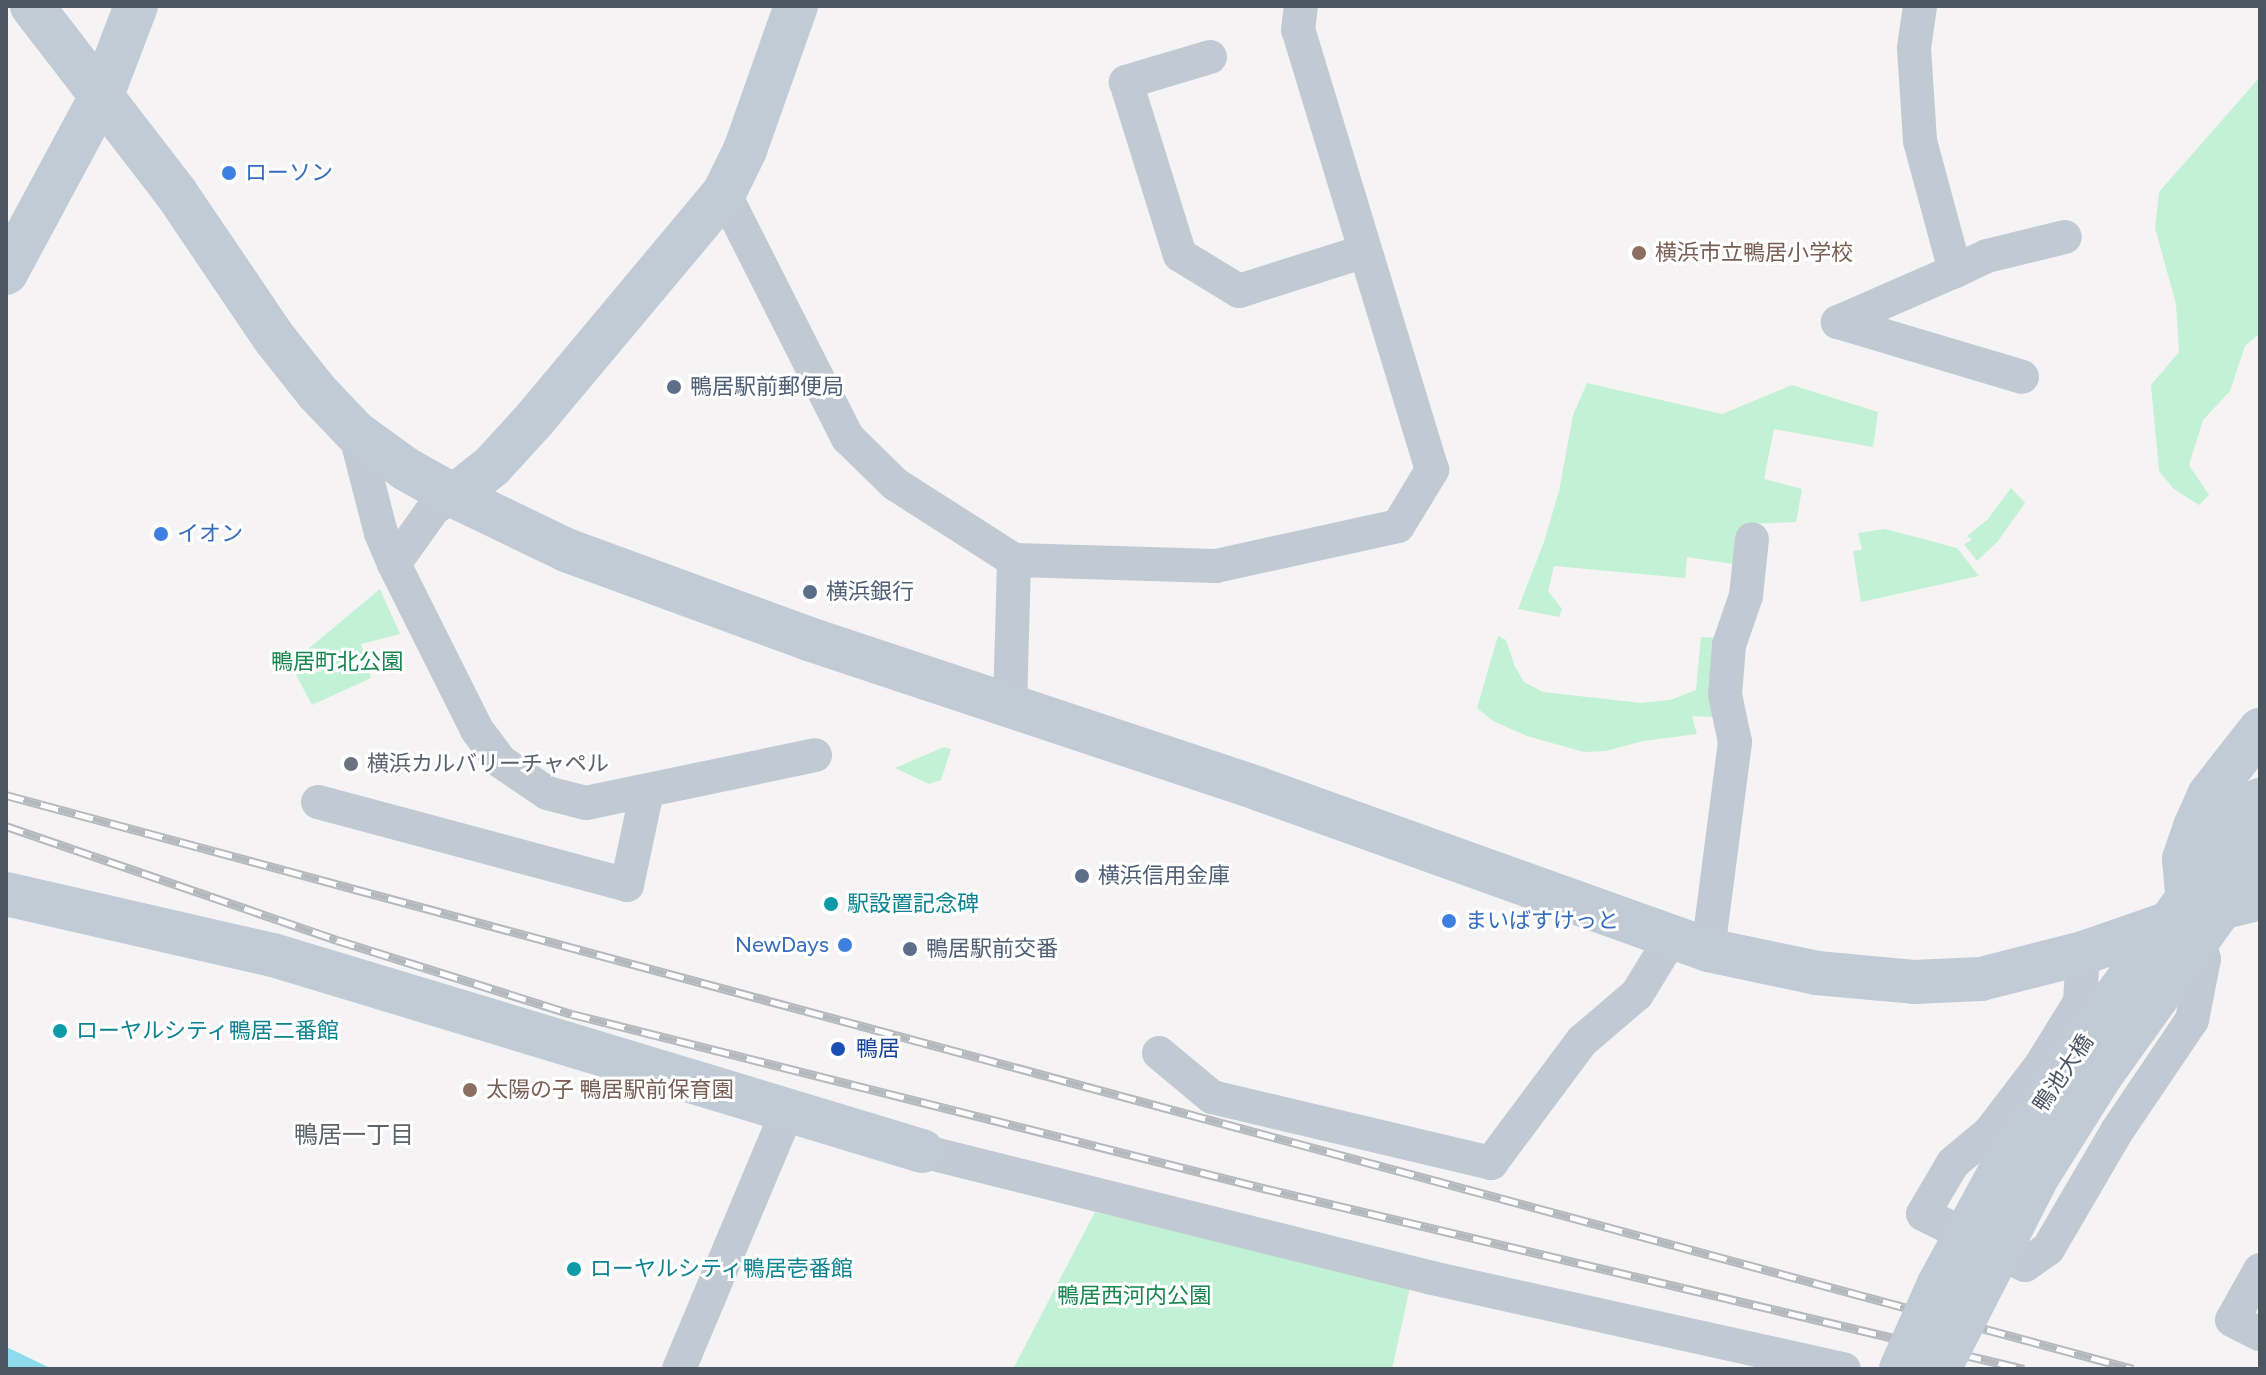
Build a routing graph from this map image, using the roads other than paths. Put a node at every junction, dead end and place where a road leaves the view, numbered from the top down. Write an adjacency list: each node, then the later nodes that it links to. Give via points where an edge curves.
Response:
1 (32, 6): 7 (street)
2 (136, 6): 7 (street)
3 (796, 6): 8 (street, via 745,150)
4 (1301, 6): 10 (street, via 1298,30)
5 (1920, 6): 11 (street, via 1914,48 1920,141)
6 (1210, 57): 10 (street, via 1126,82 1180,255 1239,291)
7 (102, 95): 12 (street); 14 (street, via 275,339)
8 (724, 193): 15 (street, via 534,420 492,466); 17 (street, via 848,438 895,484)
9 (2065, 237): 11 (street, via 1987,256)
10 (1365, 251): 17 (street, via 1432,470 1398,526 1216,566)
11 (1955, 271): 13 (street, via 1838,322)
12 (6, 273)
13 (2022, 377)
14 (355, 432): 15 (street); 18 (street)
15 (454, 496): 18 (street, via 434,508); 19 (street, via 566,550)
16 (1752, 539): 29 (street, via 1746,596 1729,645 1725,695 1735,742)
17 (1014, 560): 19 (street)
18 (394, 564): 22 (street, via 477,730 500,761 547,793 586,803)
19 (1010, 706): 29 (street)
20 (2260, 730): 28 (street, via 2209,795 2195,827 2184,859)
21 (815, 755): 22 (street)
22 (647, 791): 24 (street, via 627,885)
23 (2260, 800): 38 (street, 鴨池大橋, bridge, via 2071,1057 2010,1153 1939,1284)
24 (318, 802)
25 (2260, 853): 39 (street, 鴨池大橋, bridge, via 2136,1023 2039,1174)
26 (6, 894): 32 (street, via 273,955)
27 (2260, 898): 28 (street)
28 (2189, 916): 30 (street); 30 (street, via 2204,959 2192,1020 2117,1131 2048,1249 2025,1265 1923,1214 1953,1163 1990,1132 2080,1002)
29 (1690, 943): 30 (street, via 1817,973 1914,982 1981,979); 31 (street, via 1582,1041 1491,1163 1212,1097)
30 (2083, 953)
31 (1159, 1053)
32 (787, 1112): 33 (street); 36 (street)
33 (922, 1151): 37 (street, via 1432,1278)
34 (2260, 1270): 35 (street, via 2232,1320)
35 (2256, 1332)
36 (679, 1369)
37 (1844, 1369)
38 (1901, 1369)
39 (1939, 1369)

